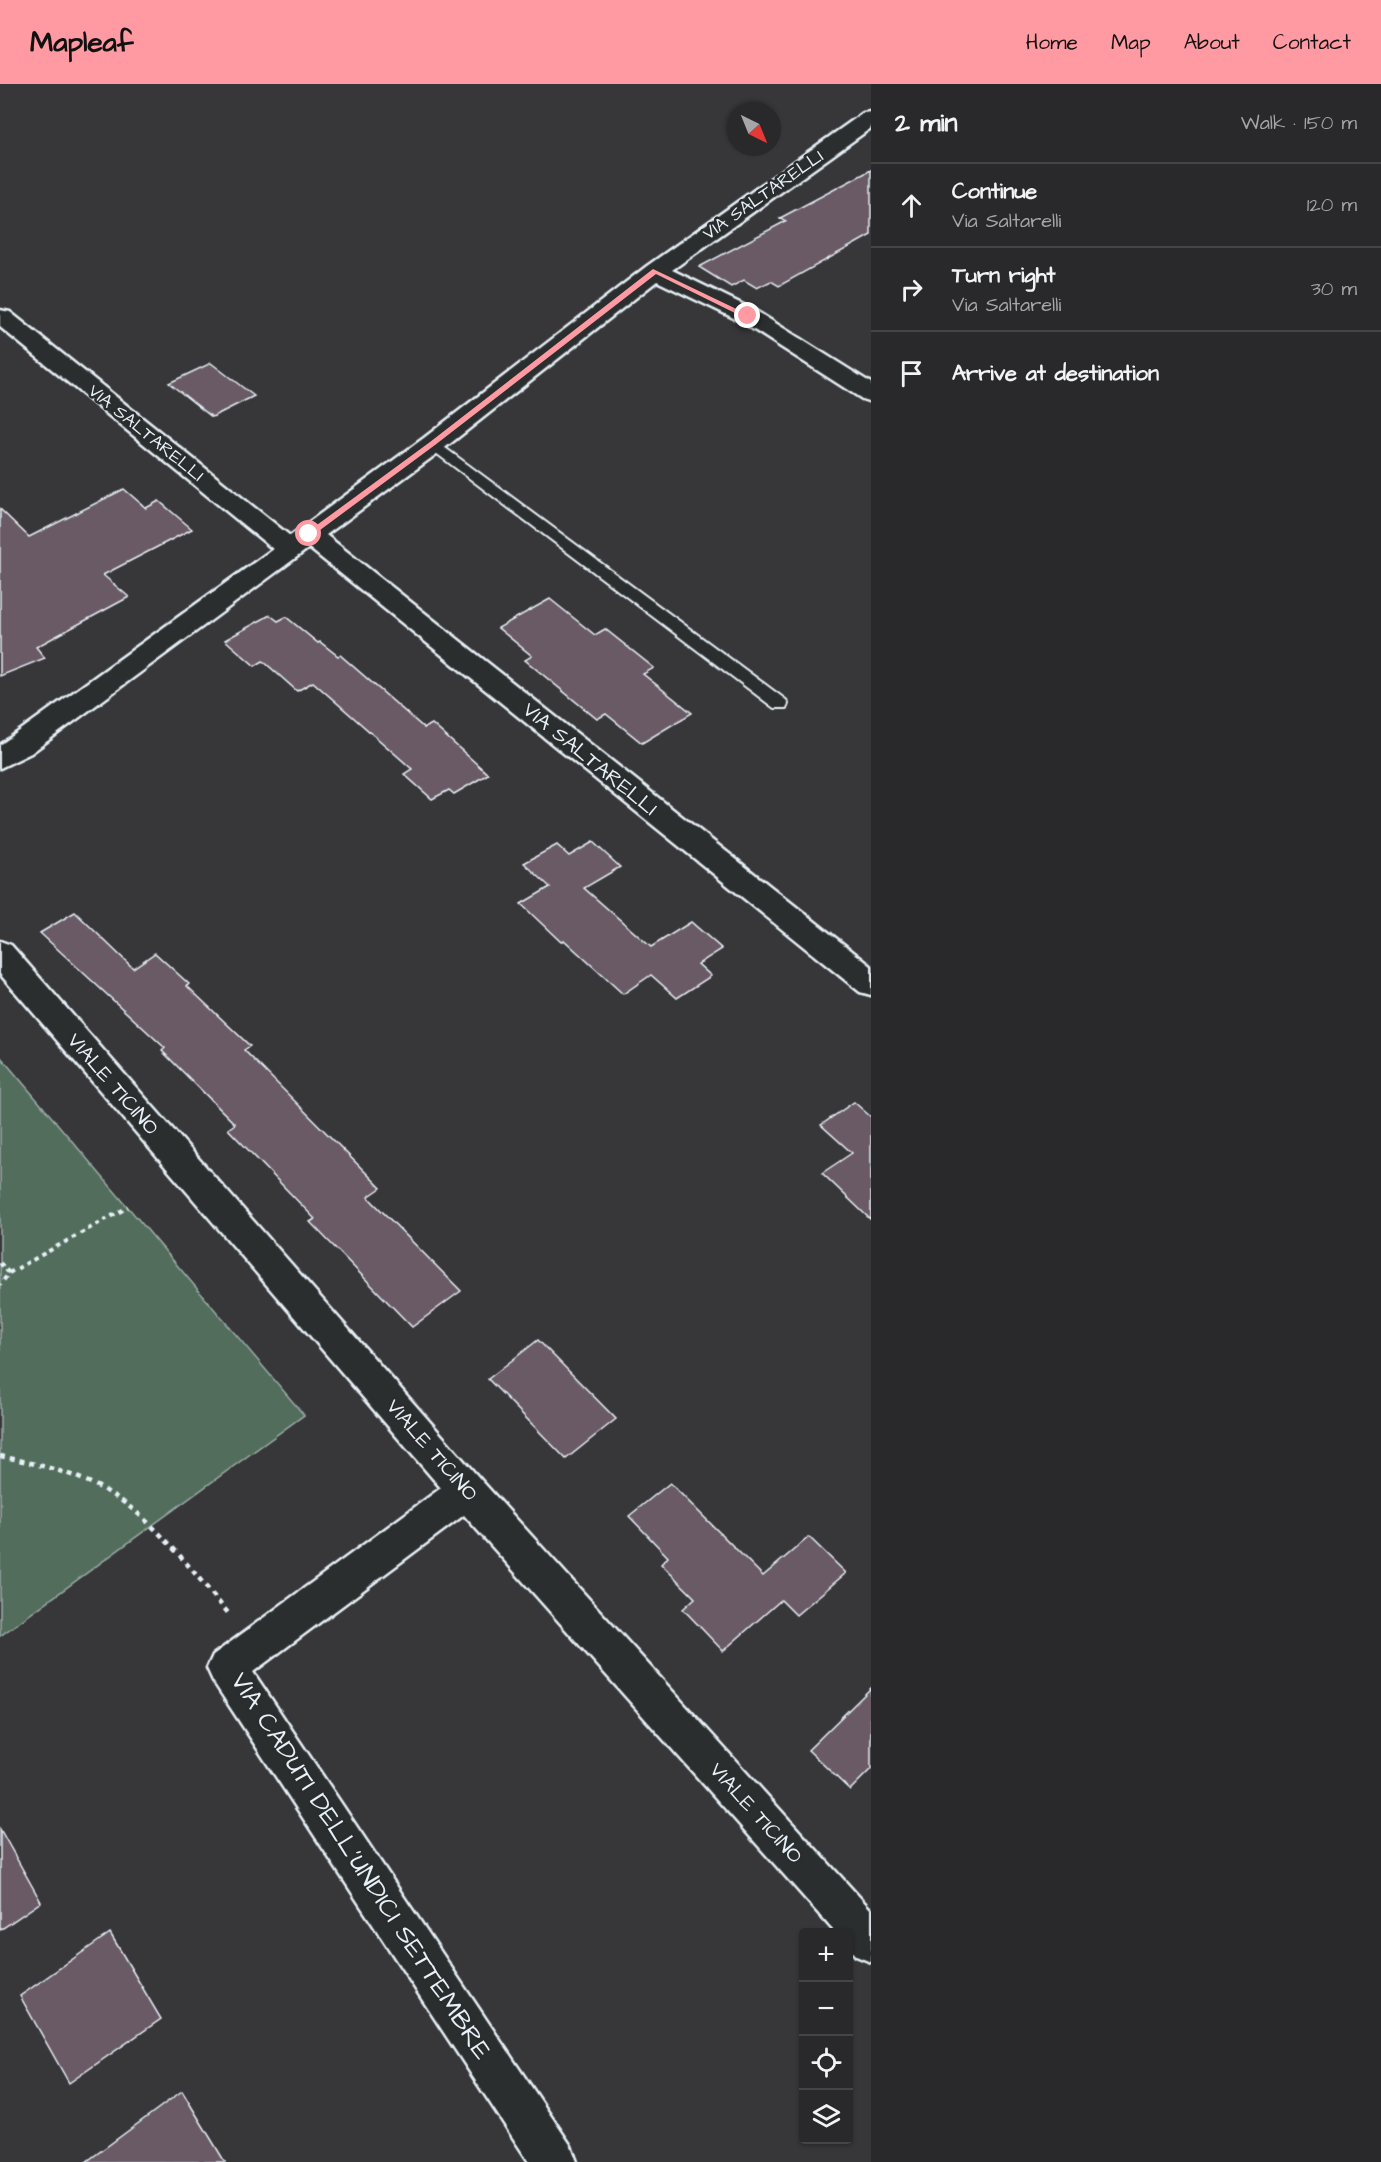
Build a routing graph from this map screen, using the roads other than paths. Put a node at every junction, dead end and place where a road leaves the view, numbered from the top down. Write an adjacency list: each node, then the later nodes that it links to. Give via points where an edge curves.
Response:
1 (866, 129): 2 (street, VIA SALTARELLI)
2 (655, 271): 4 (street, via 748,316); 5 (street, VIA SALTARELLI)
3 (2, 316): 6 (street, VIA SALTARELLI)
4 (871, 394)
5 (433, 444): 6 (street, VIA SALTARELLI); 7 (lane)
6 (299, 542): 8 (street, VIA SALTARELLI); 10 (street, VIA SALTARELLI)
7 (780, 704)
8 (0, 758)
9 (0, 953): 11 (street, VIALE TICINO)
10 (871, 983)
11 (466, 1491): 12 (street, VIALE TICINO); 13 (street, VIA CADUTI DELL'UNDICI SETTEMBRE, via 227,1668)
12 (871, 1941)
13 (555, 2162)

